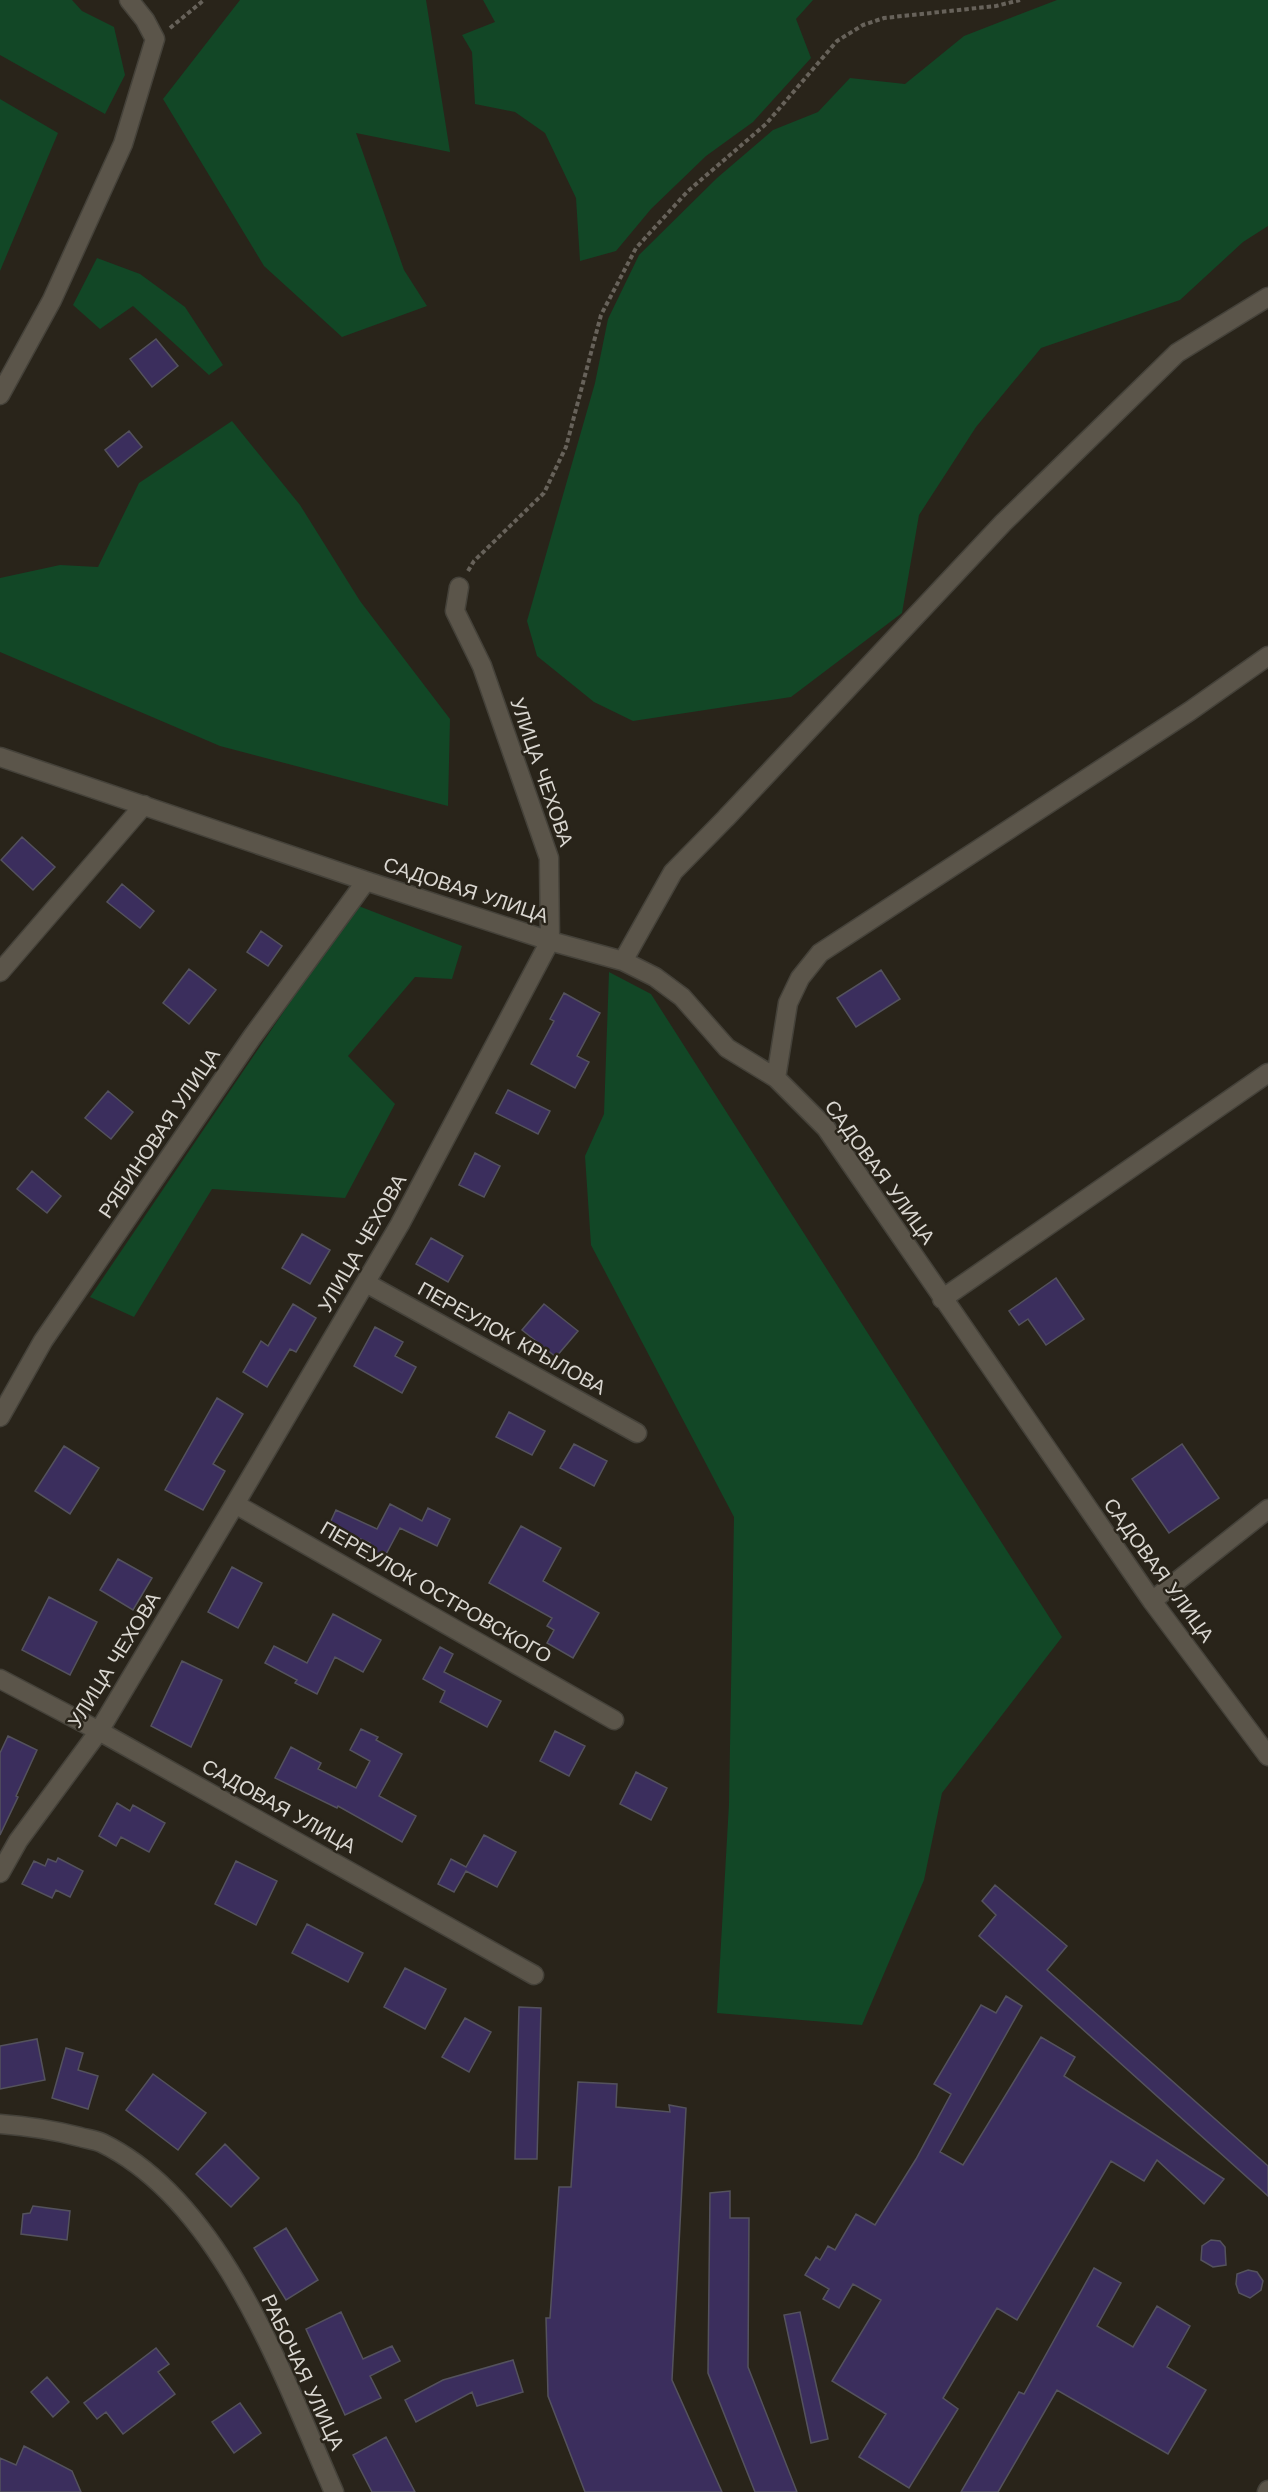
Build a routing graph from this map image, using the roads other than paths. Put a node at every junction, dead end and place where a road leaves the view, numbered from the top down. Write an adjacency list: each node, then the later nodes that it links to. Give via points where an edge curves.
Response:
1 (129, 0): 3 (street, via 155,39 123,144 52,300)
2 (1268, 297): 10 (street, via 1177,353 1003,523 673,872)
3 (0, 395)
4 (459, 587): 9 (street, УЛИЦА ЧЕХОВА, via 455,611 482,666 549,858)
5 (1268, 656): 13 (street, via 820,953 800,978 788,1003)
6 (0, 757): 7 (street, САДОВАЯ УЛИЦА)
7 (144, 805): 8 (street, САДОВАЯ УЛИЦА); 11 (street)
8 (366, 881): 9 (street, САДОВАЯ УЛИЦА); 16 (street, РЯБИНОВАЯ УЛИЦА, via 252,1037 57,1321)
9 (550, 941): 10 (street, САДОВАЯ УЛИЦА); 14 (street, УЛИЦА ЧЕХОВА)
10 (623, 961): 13 (street, САДОВАЯ УЛИЦА, via 682,997 727,1048)
11 (0, 972)
12 (1268, 1073): 15 (street)
13 (776, 1078): 15 (street, САДОВАЯ УЛИЦА, via 826,1128)
14 (366, 1283): 17 (street, ПЕРЕУЛОК КРЫЛОВА); 18 (street, УЛИЦА ЧЕХОВА)
15 (942, 1299): 20 (street, САДОВАЯ УЛИЦА)
16 (0, 1418)
17 (637, 1433)
18 (235, 1504): 22 (street, ПЕРЕУЛОК ОСТРОВСКОГО); 23 (street, УЛИЦА ЧЕХОВА)
19 (1268, 1509): 20 (street)
20 (1152, 1601): 24 (street, САДОВАЯ УЛИЦА)
21 (0, 1679): 23 (street, САДОВАЯ УЛИЦА)
22 (614, 1720)
23 (99, 1731): 25 (street, УЛИЦА ЧЕХОВА, via 18,1841); 26 (street, САДОВАЯ УЛИЦА)
24 (1268, 1756)
25 (0, 1873)
26 (534, 1976)
27 (0, 2124): 28 (street, РАБОЧАЯ УЛИЦА, via 42,2127 101,2143 156,2178 201,2230 256,2317)
28 (334, 2492)

